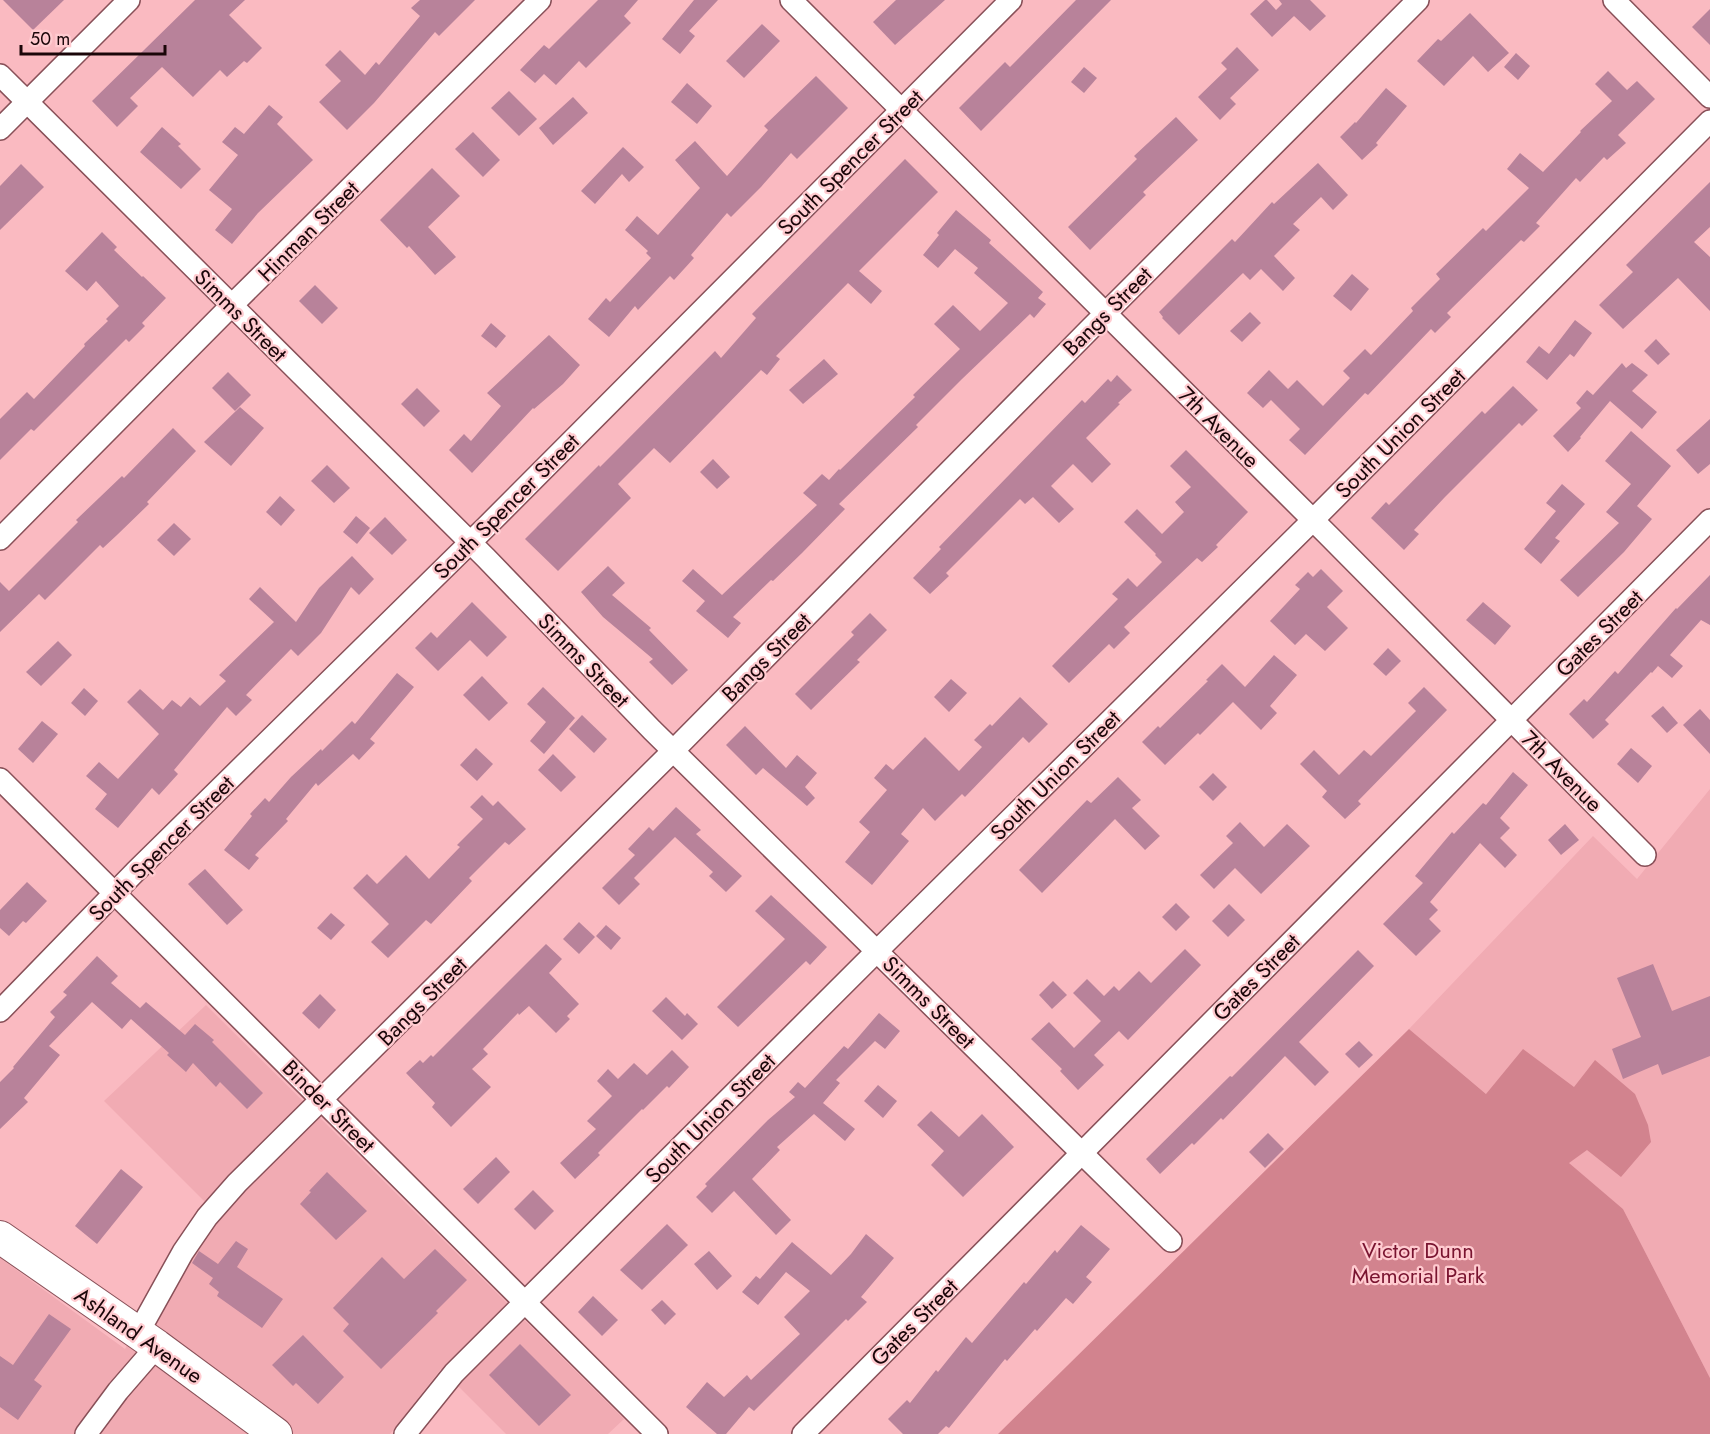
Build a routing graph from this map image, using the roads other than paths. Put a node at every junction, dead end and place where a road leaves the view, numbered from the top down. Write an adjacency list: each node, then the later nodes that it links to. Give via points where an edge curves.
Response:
1 (129, 0): 9 (street)
2 (540, 0): 13 (street, Hinman Street)
3 (791, 0): 10 (street, 7th Avenue)
4 (1011, 0): 10 (street, South Spencer Street)
5 (1418, 0): 14 (street, Bangs Street)
6 (1614, 0): 8 (street)
7 (0, 75): 9 (street, Simms Street)
8 (1710, 97)
9 (26, 102): 12 (street); 13 (street, Simms Street)
10 (901, 111): 14 (street, 7th Avenue); 18 (street, South Spencer Street)
11 (1710, 121): 15 (street, South Union Street)
12 (0, 129)
13 (231, 306): 17 (street, Hinman Street); 18 (street, Simms Street)
14 (1104, 314): 15 (street, 7th Avenue); 20 (street, Bangs Street)
15 (1313, 520): 19 (street, 7th Avenue); 24 (street, South Union Street)
16 (1710, 520): 19 (street, Gates Street)
17 (0, 539)
18 (469, 542): 20 (street, Simms Street); 23 (street, South Spencer Street)
19 (1512, 721): 22 (street, 7th Avenue); 27 (street, Gates Street)
20 (673, 751): 24 (street, Simms Street); 26 (street, Bangs Street)
21 (0, 779): 23 (street, Binder Street)
22 (1645, 855)
23 (115, 894): 25 (street, South Spencer Street); 26 (street, Binder Street)
24 (877, 951): 27 (street, Simms Street); 30 (street, South Union Street)
25 (0, 1011)
26 (322, 1100): 30 (street, Binder Street); 31 (street, Bangs Street, via 207,1217 183,1252)
27 (1082, 1152): 29 (street, Simms Street); 36 (street, Gates Street)
28 (0, 1237): 31 (street, Ashland Avenue)
29 (1171, 1241)
30 (526, 1302): 34 (street, South Union Street, via 454,1373); 35 (street, Binder Street)
31 (148, 1340): 32 (street, Bangs Street, via 118,1391); 33 (street, Ashland Avenue)
32 (86, 1434)
33 (276, 1434)
34 (405, 1434)
35 (657, 1434)
36 (803, 1434)

